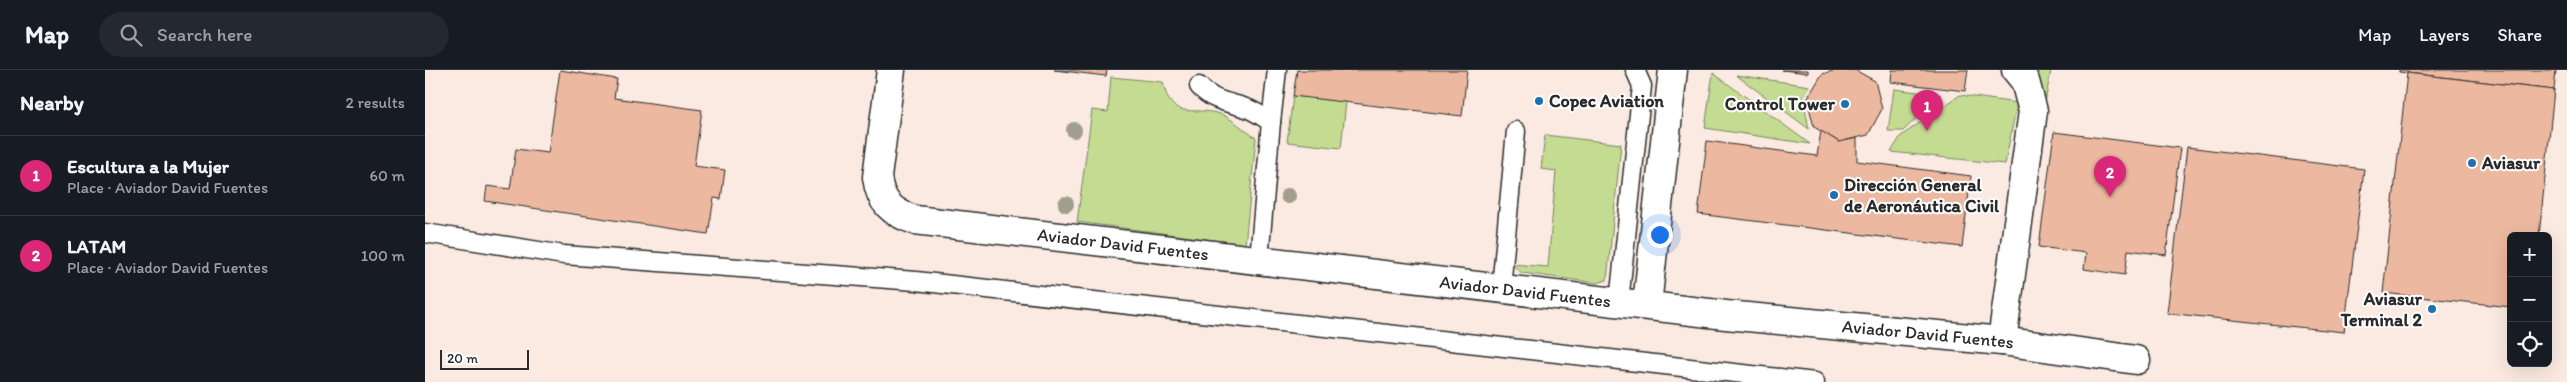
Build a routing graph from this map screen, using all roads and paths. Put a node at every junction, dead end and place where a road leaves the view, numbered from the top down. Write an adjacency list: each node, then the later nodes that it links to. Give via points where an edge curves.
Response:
1 (891, 70): 10 (street, Aviador David Fuentes, via 877,177 879,191 887,205 898,214 915,220)
2 (1277, 70): 7 (lane)
3 (1635, 70): 12 (lane, via 1642,86)
4 (1673, 70): 13 (street)
5 (2016, 70): 14 (street, via 2025,81 2033,111)
6 (1199, 86): 7 (lane, via 1207,95 1248,109)
7 (1271, 122): 10 (lane)
8 (1516, 132): 11 (lane)
9 (425, 233): 16 (lane, via 564,256 916,281)
10 (1259, 259): 11 (street, Aviador David Fuentes)
11 (1501, 288): 12 (street, Aviador David Fuentes)
12 (1619, 302): 13 (street, Aviador David Fuentes)
13 (1647, 305): 14 (street, Aviador David Fuentes)
14 (2001, 341): 15 (street, Aviador David Fuentes)
15 (2135, 360)
16 (1815, 382)

